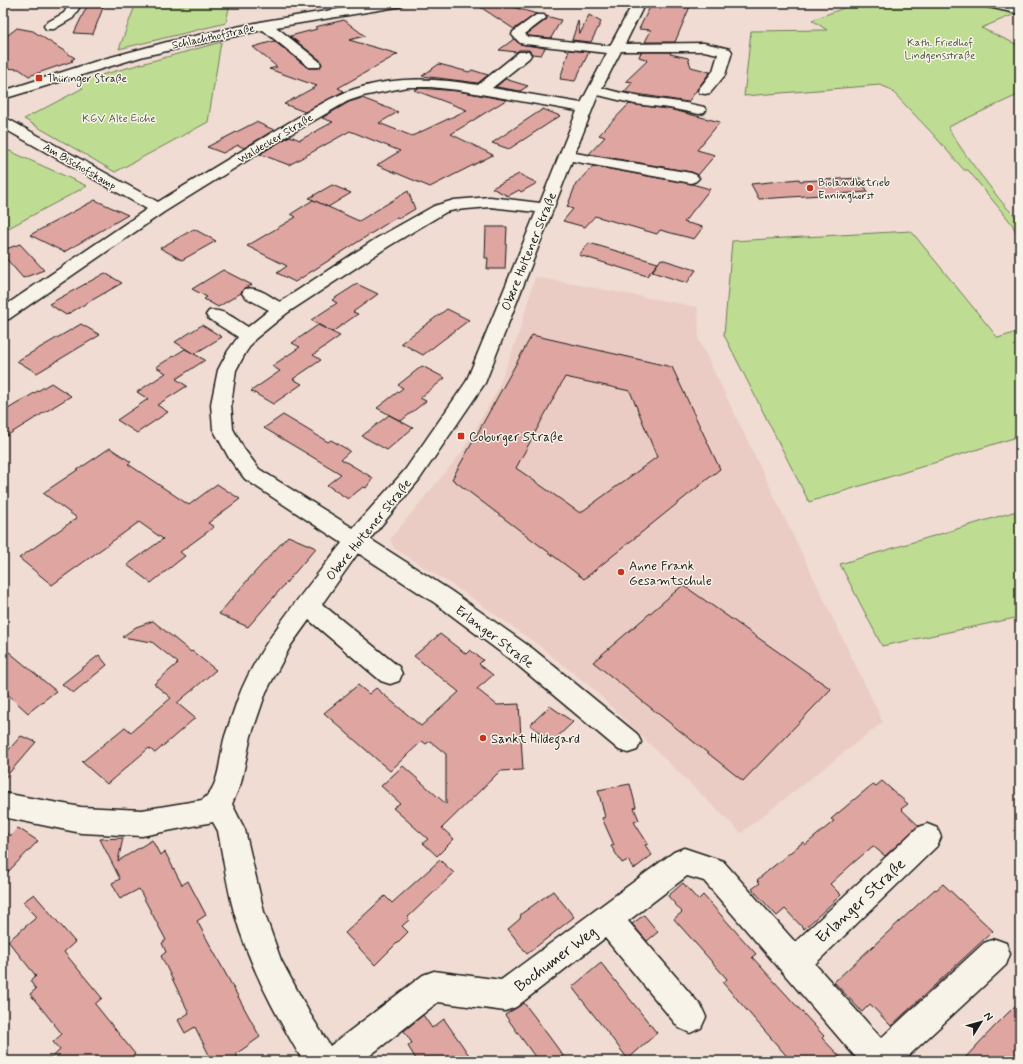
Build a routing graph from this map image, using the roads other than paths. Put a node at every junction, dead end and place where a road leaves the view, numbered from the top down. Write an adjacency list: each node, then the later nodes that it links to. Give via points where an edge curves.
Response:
1 (76, 3): 8 (street, via 69,15)
2 (397, 3): 7 (street, Schlachthofstraße)
3 (639, 3): 9 (street, Obere Holtener Straße)
4 (988, 3): 5 (street)
5 (1020, 10)
6 (540, 18): 9 (street, via 519,32 520,38)
7 (265, 25): 11 (street); 12 (street, Schlachthofstraße, via 139,53)
8 (50, 26)
9 (615, 48): 14 (street, Obere Holtener Straße); 15 (street, via 704,47 725,52 720,72)
10 (524, 55): 13 (street)
11 (314, 64)
12 (32, 86): 16 (street, Schlachthofstraße); 17 (street, Schlachthofstraße)
13 (481, 90): 18 (street, Waldecker Straße); 24 (street, Waldecker Straße, via 431,83 407,83 384,86 348,96 270,140)
14 (594, 90): 18 (street, Obere Holtener Straße); 19 (street, via 635,100)
15 (705, 90)
16 (3, 95)
17 (3, 99)
18 (585, 108): 21 (street, Obere Holtener Straße)
19 (699, 110)
20 (3, 122): 24 (street, Am Bischofskamp)
21 (567, 156): 22 (street); 23 (street, Obere Holtener Straße)
22 (691, 178)
23 (546, 208): 26 (street, via 490,202 465,203 440,209 383,242); 30 (street, Obere Holtener Straße, via 475,383 412,475)
24 (158, 209): 27 (street, Waldecker Straße)
25 (251, 293): 26 (street)
26 (281, 310): 29 (street)
27 (3, 315)
28 (215, 316): 29 (street)
29 (249, 335): 30 (street, via 227,370 221,404 223,429 236,453 252,474)
30 (355, 541): 31 (street, Obere Holtener Straße); 33 (street, Erlanger Straße, via 443,597 524,656)
31 (307, 605): 32 (street); 34 (street, Obere Holtener Straße, via 283,638 254,690 238,736 228,783)
32 (390, 674)
33 (628, 742)
34 (218, 804): 35 (street, via 208,811 142,823 81,820); 41 (street, via 231,830 249,912 270,968)
35 (3, 805)
36 (927, 837): 39 (street, Erlanger Straße)
37 (608, 919): 39 (street, Bochumer Weg, via 684,861 713,871); 40 (street, Bochumer Weg); 42 (street, Bochumer Weg, via 505,996 434,986)
38 (995, 954): 43 (street)
39 (794, 963): 43 (street)
40 (690, 1017)
41 (321, 1061)
42 (337, 1061)
43 (880, 1061)

